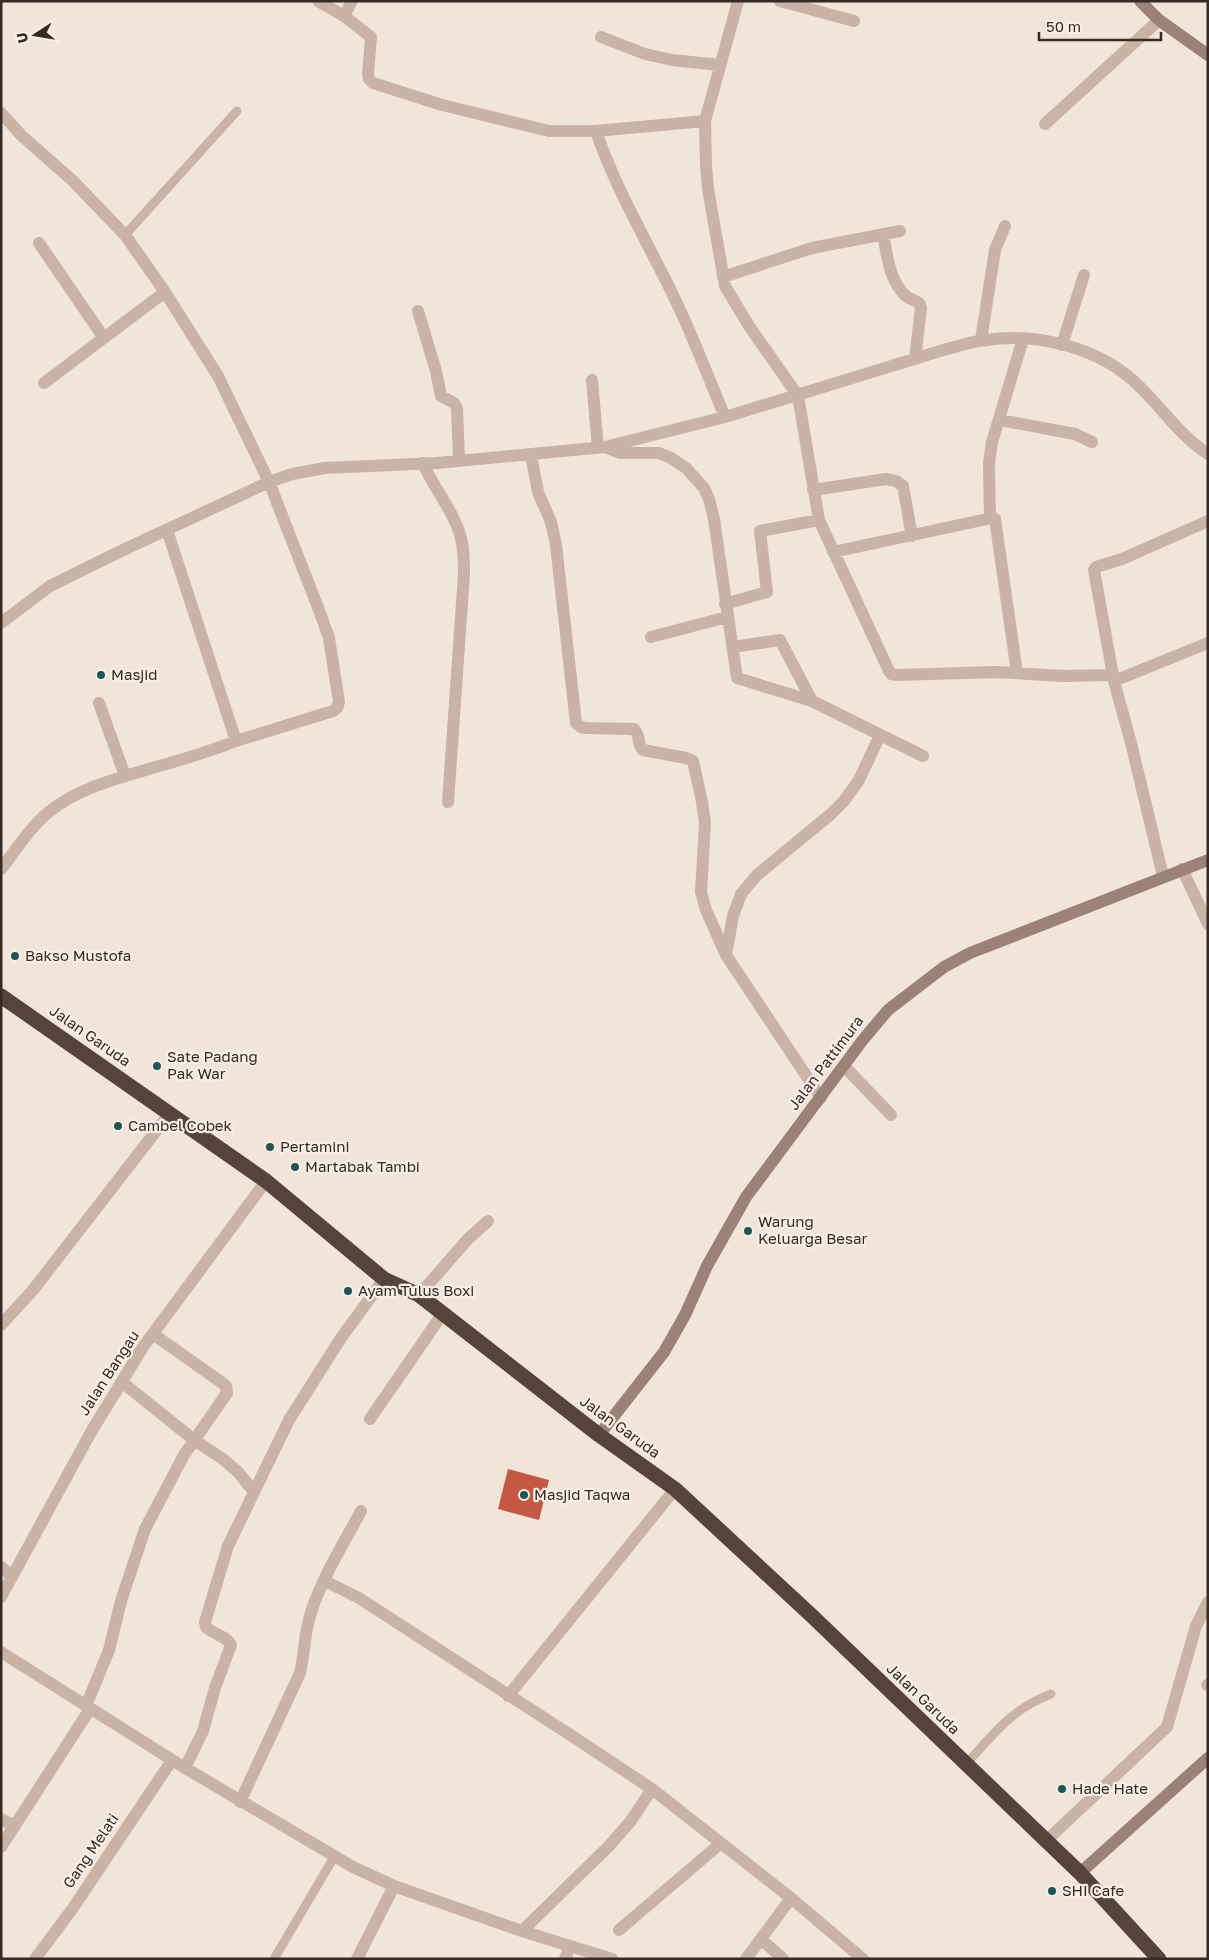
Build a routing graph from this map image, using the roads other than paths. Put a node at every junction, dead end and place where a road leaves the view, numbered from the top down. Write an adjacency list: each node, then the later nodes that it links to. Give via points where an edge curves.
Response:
1 (318, 1): 6 (street)
2 (352, 1): 6 (street)
3 (738, 1): 11 (street)
4 (780, 1): 8 (street)
5 (1140, 1): 7 (street)
6 (344, 16): 16 (street, via 371,37 368,74 373,83 442,105 549,131)
7 (1158, 20): 10 (street); 15 (street)
8 (854, 21)
9 (601, 37): 11 (street, via 645,54)
10 (1208, 55)
11 (720, 65): 14 (street)
12 (237, 111): 20 (lane)
13 (1, 113): 20 (street)
14 (705, 122): 16 (street); 23 (street, via 708,189)
15 (1045, 124)
16 (596, 131): 34 (street, via 631,216 675,298)
17 (1005, 226): 28 (street, via 996,250)
18 (900, 231): 19 (street)
19 (883, 234): 23 (street, via 812,248); 30 (street, via 893,279 901,292 919,303 921,308)
20 (125, 235): 24 (street)
21 (38, 244): 26 (street)
22 (1084, 276): 29 (street)
23 (724, 277): 33 (street, via 732,299)
24 (165, 292): 26 (street); 42 (street, via 218,376)
25 (418, 311): 40 (street, via 441,396 457,408)
26 (104, 338): 32 (street)
27 (1024, 339): 28 (street); 29 (street); 35 (street)
28 (981, 340): 30 (street)
29 (1062, 345): 39 (street, via 1093,356 1125,373 1196,447)
30 (915, 359): 33 (street)
31 (592, 380): 37 (street)
32 (44, 383)
33 (798, 396): 34 (street); 43 (street)
34 (725, 417): 37 (street)
35 (1000, 420): 36 (street, via 1075,434); 44 (street, via 989,463)
36 (1092, 442)
37 (602, 448): 38 (street); 50 (street, via 620,453 659,453 686,468 704,488 714,519)
38 (531, 454): 40 (street); 70 (street, via 538,492 551,522 556,545 576,723 586,728 634,729 643,750 693,761 705,824 701,892)
39 (1208, 454)
40 (459, 460): 41 (street)
41 (423, 463): 42 (street, via 325,468); 64 (street, via 453,518 462,543 464,574)
42 (270, 482): 47 (street); 61 (street, via 329,638 339,702 333,711)
43 (813, 490): 45 (street); 48 (street, via 886,479 896,481 903,486)
44 (990, 518): 48 (street); 56 (street, via 997,522)
45 (820, 520): 49 (street); 50 (street, via 760,530 767,592)
46 (1208, 521): 57 (street, via 1094,568)
47 (167, 530): 52 (street, via 50,586); 61 (street)
48 (912, 536): 49 (street)
49 (833, 552): 56 (street, via 891,674)
50 (725, 604): 51 (street)
51 (727, 617): 53 (street); 55 (street)
52 (1, 623)
53 (651, 637)
54 (1208, 643): 57 (street)
55 (732, 646): 58 (street, via 737,678); 58 (street, via 780,640)
56 (1017, 673): 57 (street)
57 (1113, 678): 68 (street)
58 (812, 701): 60 (street)
59 (99, 703): 63 (street)
60 (880, 735): 62 (street); 70 (street, via 859,780 844,801 757,875 741,894 733,916)
61 (236, 741): 63 (street)
62 (923, 756)
63 (125, 776): 66 (street, via 77,794 49,812)
64 (448, 802)
65 (1208, 860): 67 (street, Jalan Pattimura)
66 (1, 869)
67 (1182, 869): 68 (street, Jalan Pattimura); 69 (street)
68 (1163, 876): 72 (street, Jalan Pattimura, via 970,953 944,967 888,1010)
69 (1208, 924)
70 (726, 955): 73 (street)
71 (1, 996): 74 (highway, Jalan Garuda)
72 (844, 1066): 73 (street, Jalan Pattimura); 75 (street)
73 (821, 1098): 85 (street, Jalan Pattimura, via 746,1197 664,1352)
74 (170, 1113): 76 (highway, Jalan Garuda); 81 (street, via 33,1290)
75 (891, 1115)
76 (266, 1181): 78 (highway, Jalan Garuda); 82 (street, Jalan Bangau)
77 (488, 1221): 79 (street, via 468,1238)
78 (384, 1279): 79 (highway, Jalan Garuda); 87 (street, via 314,1379 289,1420)
79 (419, 1295): 80 (highway, Jalan Garuda)
80 (443, 1313): 84 (street); 85 (highway, Jalan Garuda)
81 (1, 1325)
82 (153, 1334): 83 (street, Jalan Bangau); 86 (street, via 226,1386 227,1393)
83 (122, 1382): 86 (street); 91 (street, Jalan Bangau, via 86,1440)
84 (370, 1419)
85 (599, 1435): 88 (highway, Jalan Garuda)
86 (194, 1440): 87 (street, via 223,1459); 98 (street, via 145,1530)
87 (255, 1489): 102 (street, via 228,1546 208,1612 206,1627 231,1645 204,1731)
88 (675, 1489): 97 (street); 101 (highway, Jalan Garuda)
89 (361, 1511): 92 (street)
90 (1, 1567): 91 (street)
91 (12, 1576): 93 (street, Jalan Bangau)
92 (324, 1581): 97 (street, via 359,1598); 104 (street, via 307,1625 300,1674)
93 (1, 1597)
94 (1208, 1602): 107 (street, via 1196,1626 1167,1728)
95 (1, 1652): 98 (street)
96 (1051, 1694): 101 (lane, via 1031,1701 1006,1720)
97 (508, 1696): 103 (street)
98 (88, 1708): 100 (street); 106 (street)
99 (1208, 1758): 111 (street)
100 (172, 1760): 102 (street); 118 (street, Gang Melati)
101 (966, 1764): 107 (highway, Jalan Garuda)
102 (185, 1768): 104 (street)
103 (652, 1790): 108 (street); 115 (street, via 610,1846)
104 (240, 1802): 110 (street)
105 (1, 1819): 106 (street)
106 (15, 1826): 109 (street)
107 (1046, 1841): 111 (highway, Jalan Garuda)
108 (721, 1843): 113 (street); 114 (street)
109 (1, 1847)
110 (334, 1857): 112 (street); 119 (lane)
111 (1080, 1874): 126 (highway, Jalan Garuda)
112 (394, 1886): 115 (street); 120 (street)
113 (792, 1898): 116 (street); 125 (street)
114 (619, 1930)
115 (522, 1931): 117 (street)
116 (762, 1940): 123 (street); 124 (street)
117 (570, 1946): 121 (street); 122 (street)
118 (35, 1959)
119 (274, 1959)
120 (357, 1959)
121 (565, 1959)
122 (612, 1959)
123 (746, 1959)
124 (783, 1959)
125 (863, 1959)
126 (1159, 1959)

